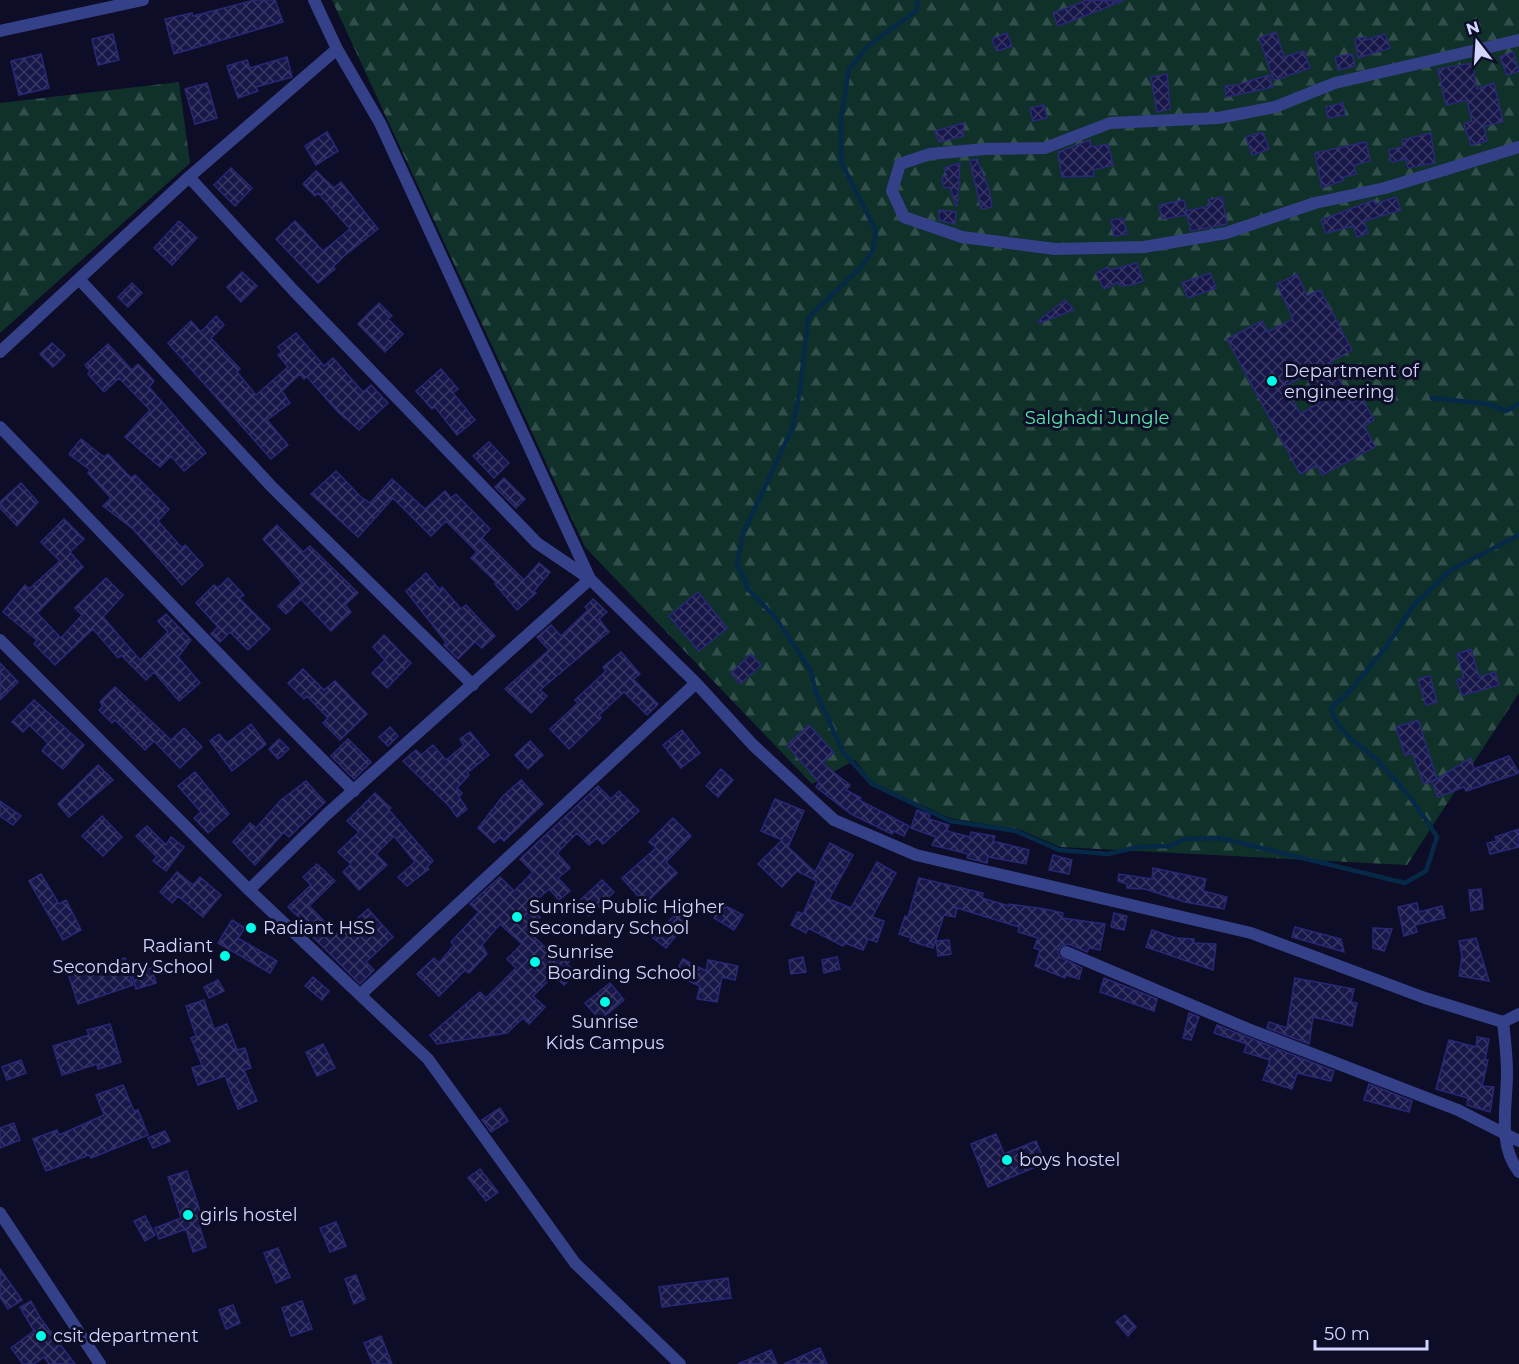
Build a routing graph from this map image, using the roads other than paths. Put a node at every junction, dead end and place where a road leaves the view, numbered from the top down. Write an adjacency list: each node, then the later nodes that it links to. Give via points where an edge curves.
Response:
1 (143, 0): 3 (street)
2 (314, 0): 5 (street)
3 (0, 31)
4 (1519, 39): 6 (street, via 1335,82 1275,107 1218,118 1110,123 1045,148 930,154 900,164 892,190 904,217 962,237 1055,249 1144,247 1226,233 1315,202 1385,188)
5 (338, 49): 7 (street); 11 (street, via 380,123)
6 (1519, 147)
7 (189, 177): 8 (street); 11 (street, via 529,535)
8 (79, 279): 9 (street); 14 (street, via 272,488)
9 (0, 352)
10 (0, 427): 15 (street, via 254,693)
11 (590, 579): 13 (street); 14 (street)
12 (0, 640): 16 (street)
13 (696, 683): 18 (street); 20 (street, via 753,745 834,820 916,855 1251,933 1425,998)
14 (473, 685): 15 (street)
15 (354, 791): 16 (street)
16 (249, 890): 18 (street)
17 (1066, 952): 22 (street, via 1248,1029 1458,1110)
18 (360, 995): 27 (street, via 428,1059 575,1263)
19 (1519, 1014): 20 (street)
20 (1503, 1022): 21 (street)
21 (1513, 1074): 22 (street)
22 (1505, 1136): 23 (street); 24 (street, via 1512,1163)
23 (1519, 1141)
24 (1519, 1172)
25 (0, 1213): 26 (street)
26 (100, 1364)
27 (680, 1364)

